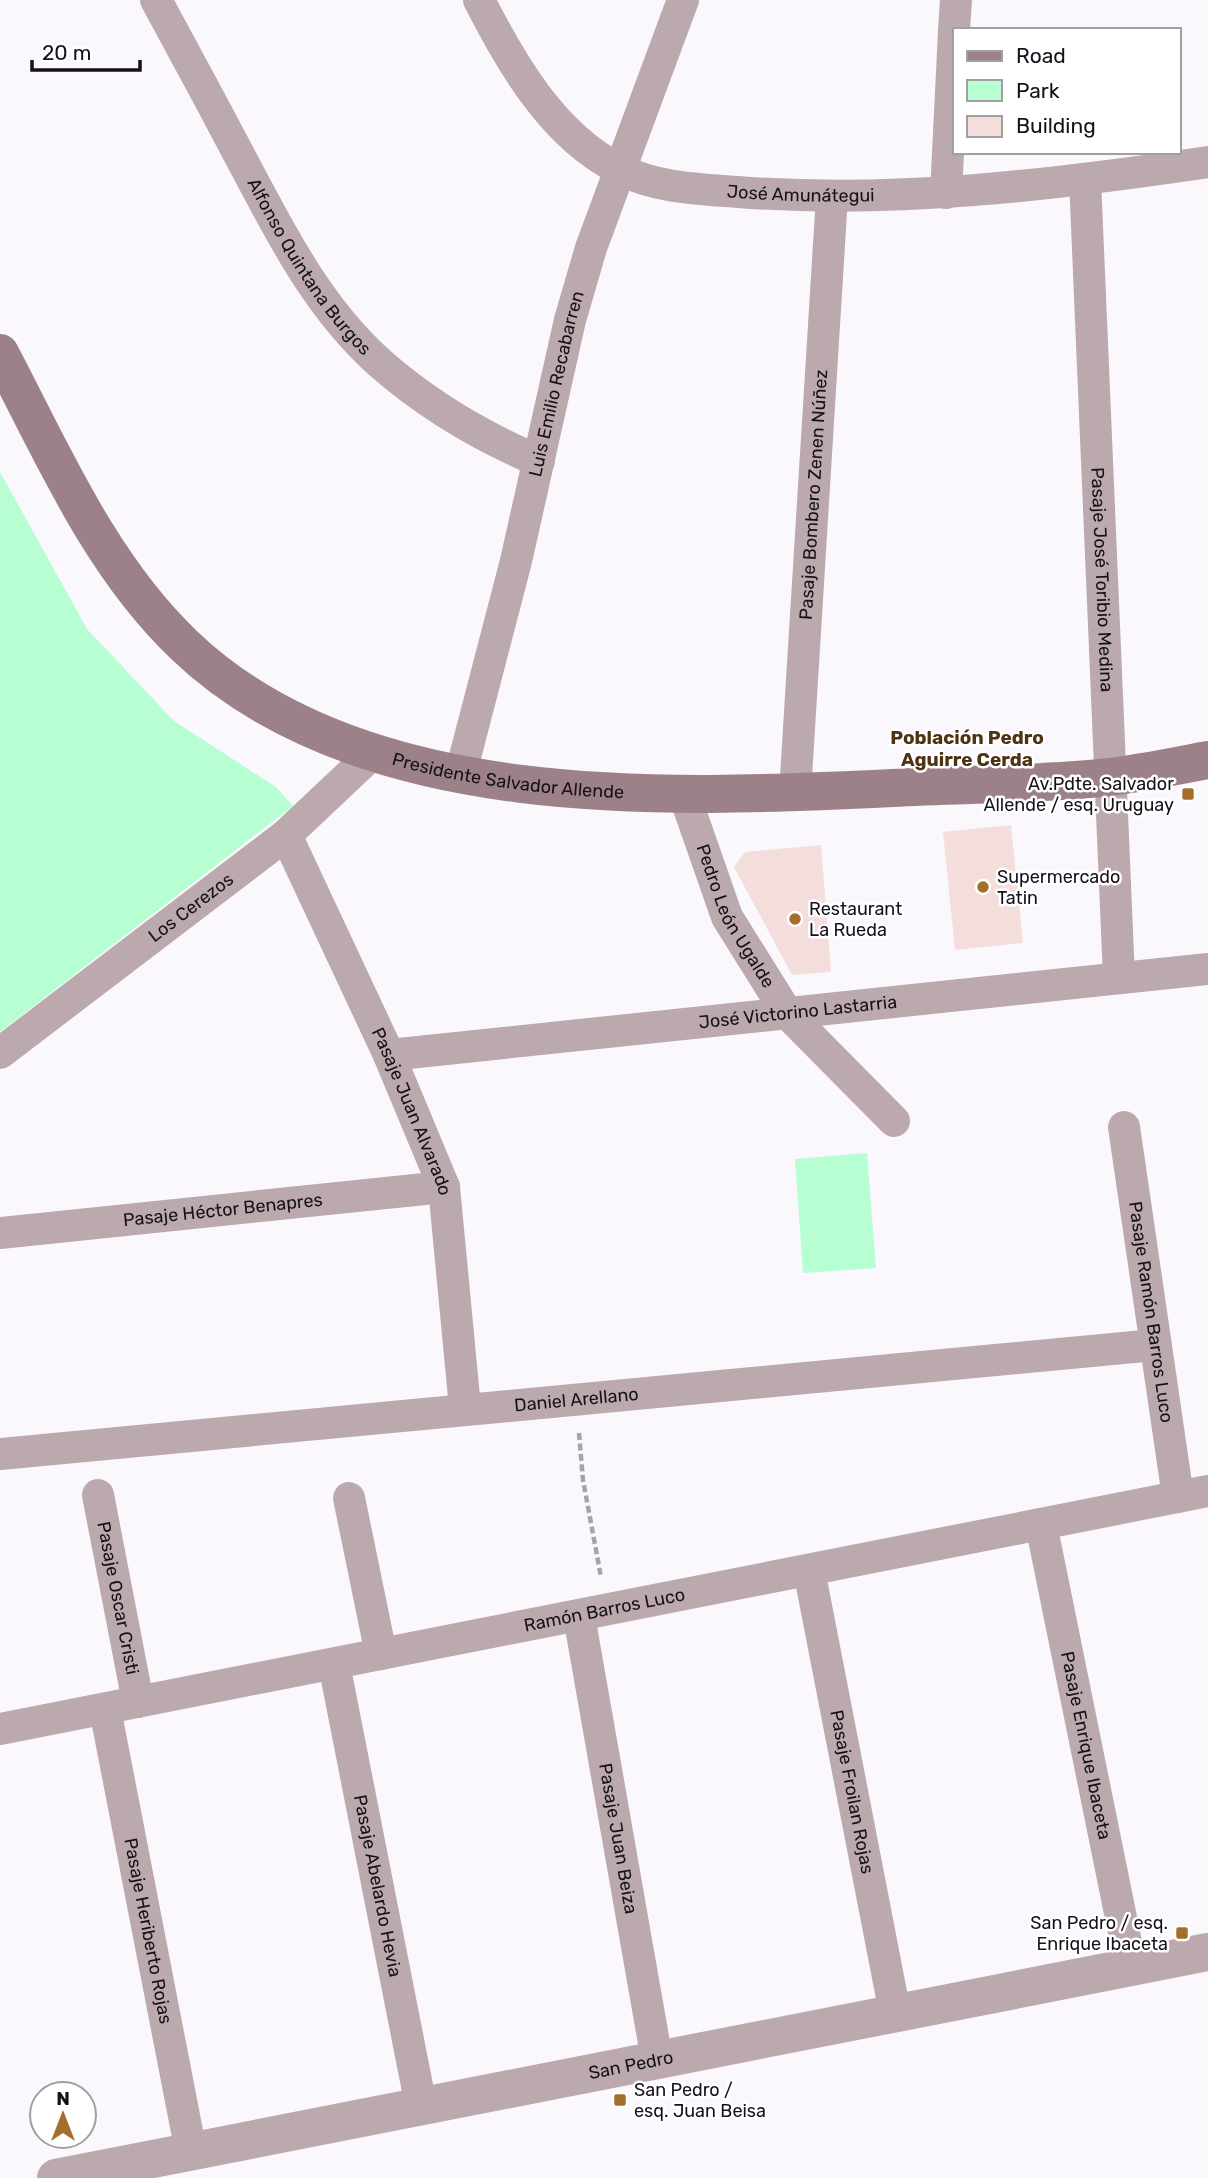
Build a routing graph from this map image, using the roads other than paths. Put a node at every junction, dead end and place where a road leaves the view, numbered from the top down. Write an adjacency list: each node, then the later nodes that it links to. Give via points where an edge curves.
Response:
1 (156, 0): 13 (street, Alfonso Quintana Burgos, via 290,250 343,324 380,362 457,422)
2 (479, 0): 8 (street, José Amunátegui, via 530,86 556,119 575,139)
3 (683, 0): 8 (street, Luis Emilio Recabarren)
4 (956, 0): 5 (street)
5 (954, 28)
6 (953, 51): 10 (street)
7 (1208, 162): 9 (street, José Amunátegui)
8 (619, 170): 11 (street, José Amunátegui, via 685,188); 13 (street, Luis Emilio Recabarren, via 570,320)
9 (1085, 179): 10 (street, José Amunátegui); 17 (street, Pasaje José Toribio Medina)
10 (946, 193): 11 (street, José Amunátegui)
11 (832, 196): 19 (street, Pasaje Bombero Zenen Núñez)
12 (0, 353): 14 (main road, Presidente Salvador Allende, via 85,514 158,618 210,667 254,698 303,724)
13 (539, 461): 16 (street, Luis Emilio Recabarren)
14 (374, 752): 16 (main road, Presidente Salvador Allende); 20 (street, Los Cerezos)
15 (1208, 760): 17 (main road, Presidente Salvador Allende)
16 (460, 776): 18 (main road, Presidente Salvador Allende, via 557,788)
17 (1110, 777): 19 (main road, Presidente Salvador Allende); 22 (street, Pasaje José Toribio Medina)
18 (683, 791): 19 (main road, Presidente Salvador Allende); 23 (street, Pedro León Ugalde, via 727,917)
19 (795, 793)
20 (286, 835): 24 (street, Los Cerezos); 25 (street, Pasaje Juan Alvarado)
21 (1208, 970): 22 (street, José Victorino Lastarria)
22 (1119, 978): 23 (street, José Victorino Lastarria)
23 (787, 1013): 25 (street, José Victorino Lastarria); 26 (street, Pedro León Ugalde)
24 (0, 1053)
25 (389, 1055): 28 (street, Pasaje Juan Alvarado)
26 (894, 1121)
27 (1124, 1127): 30 (street, Pasaje Ramón Barros Luco)
28 (444, 1187): 29 (street, Pasaje Héctor Benapres); 31 (street, Pasaje Juan Alvarado)
29 (0, 1233)
30 (1155, 1345): 31 (street, Daniel Arellano); 33 (street, Pasaje Ramón Barros Luco)
31 (466, 1408): 32 (street, Daniel Arellano)
32 (0, 1454)
33 (1193, 1494): 36 (street, Ramón Barros Luco)
34 (98, 1495): 41 (street, Pasaje Oscar Cristi)
35 (349, 1498): 39 (street)
36 (1041, 1524): 37 (street, Ramón Barros Luco); 45 (street, Pasaje Enrique Ibaceta)
37 (809, 1570): 38 (street, Ramón Barros Luco); 46 (street, Pasaje Froilan Rojas)
38 (579, 1616): 39 (street, Ramón Barros Luco); 47 (street, Pasaje Juan Beiza)
39 (380, 1654): 40 (street, Ramón Barros Luco)
40 (334, 1664): 41 (street, Ramón Barros Luco); 48 (street, Pasaje Abelardo Hevia)
41 (138, 1702): 42 (street, Ramón Barros Luco)
42 (105, 1709): 43 (street, Ramón Barros Luco); 49 (street, Pasaje Heriberto Rojas)
43 (0, 1729)
44 (1208, 1952): 45 (street, San Pedro)
45 (1131, 1967): 46 (street, San Pedro)
46 (895, 2013): 47 (street, San Pedro)
47 (657, 2060): 48 (street, San Pedro)
48 (421, 2106): 49 (street, San Pedro)
49 (191, 2152): 50 (street, San Pedro)
50 (56, 2178)

